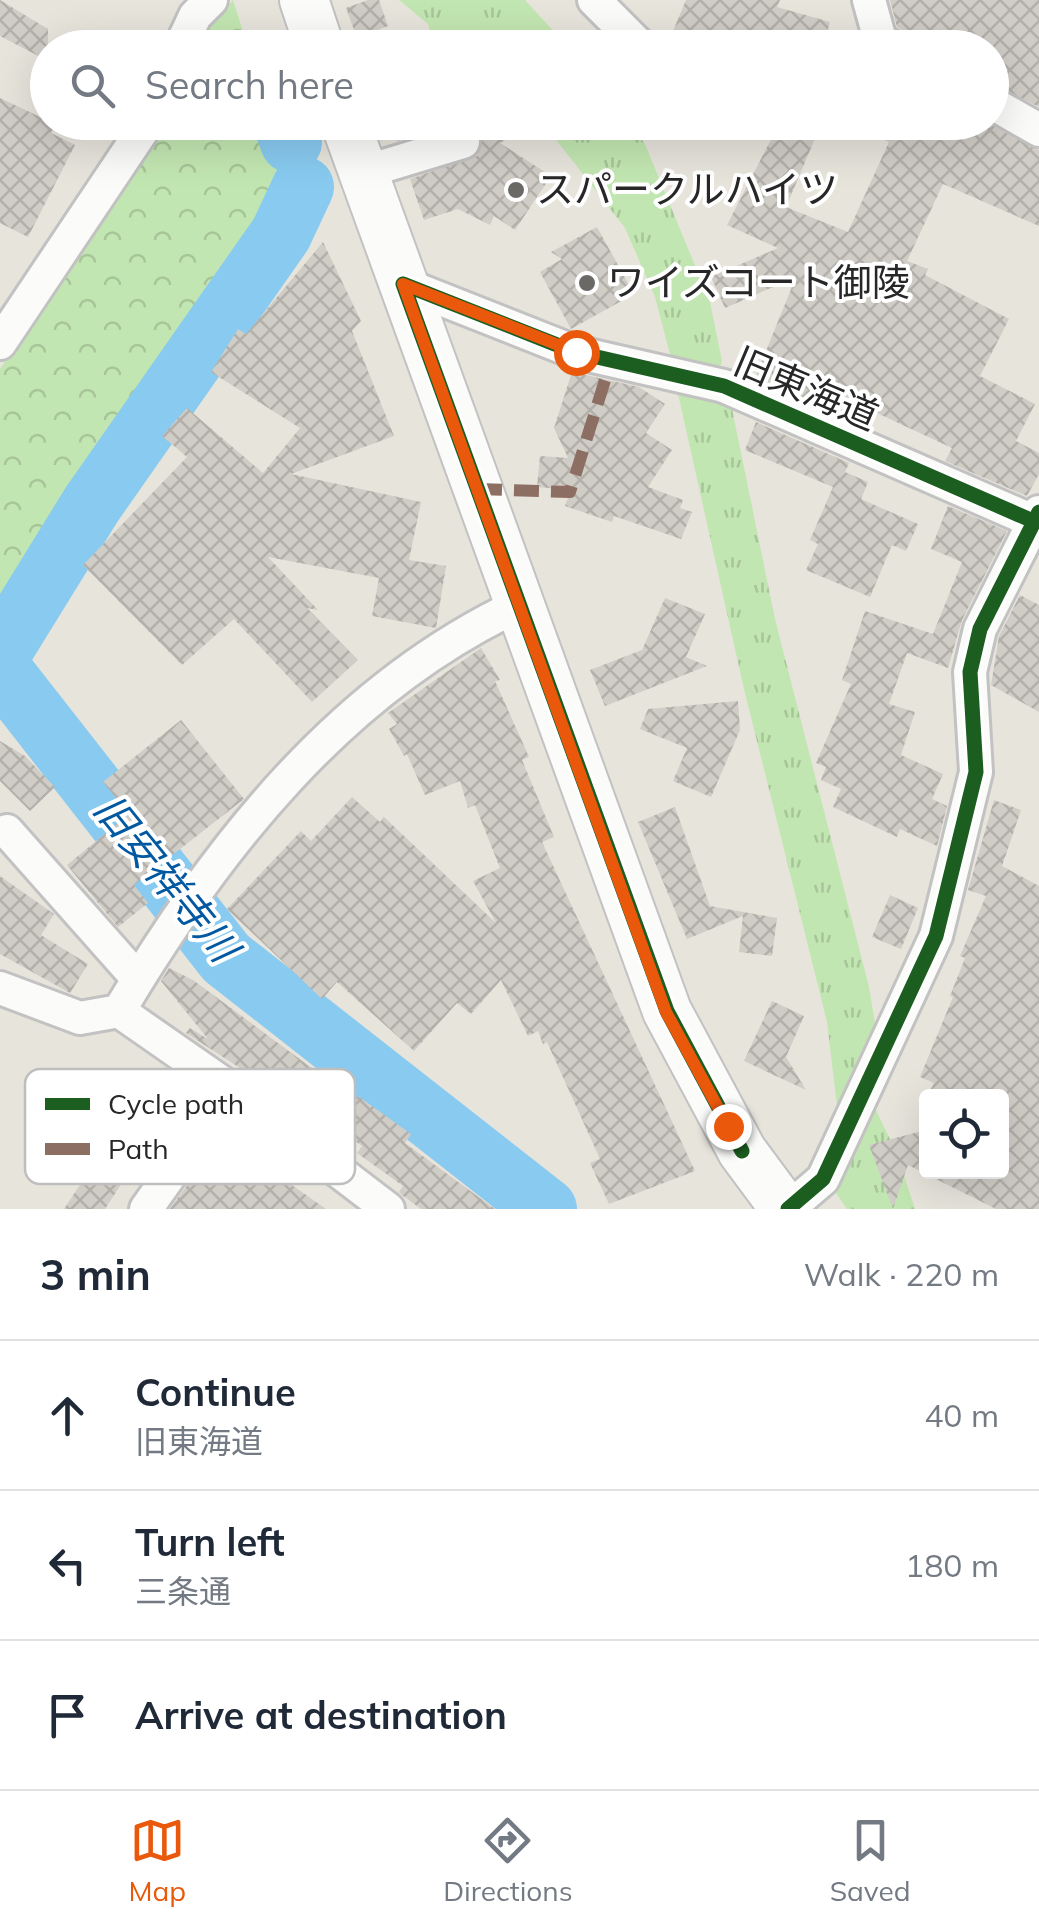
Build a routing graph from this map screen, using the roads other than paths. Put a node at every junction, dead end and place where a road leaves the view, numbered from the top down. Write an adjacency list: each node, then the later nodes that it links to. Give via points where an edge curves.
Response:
1 (210, 0): 5 (street)
2 (304, 0): 6 (main road)
3 (594, 0): 7 (street)
4 (869, 0): 8 (street)
5 (188, 30)
6 (314, 30)
7 (624, 30)
8 (877, 30)
9 (1009, 113): 10 (street)
10 (1039, 130)
11 (136, 140): 16 (street)
12 (352, 140): 14 (main road)
13 (463, 142): 14 (street)
14 (364, 172): 15 (main road)
15 (403, 284): 17 (street, 旧東海道, via 576,352 724,386); 18 (main road)
16 (0, 343)
17 (1034, 529): 28 (street, via 980,630 970,672 976,772 936,936 823,1180)
18 (520, 605): 20 (street, via 468,629 334,730 234,838); 28 (main road, via 666,1012 742,1151)
19 (6, 830): 20 (street)
20 (138, 979): 22 (street)
21 (0, 988): 22 (street, via 80,1018)
22 (119, 1010): 23 (street)
23 (203, 1069)
24 (164, 1184): 27 (street)
25 (348, 1184): 26 (street)
26 (372, 1204)
27 (146, 1209)
28 (787, 1209)

